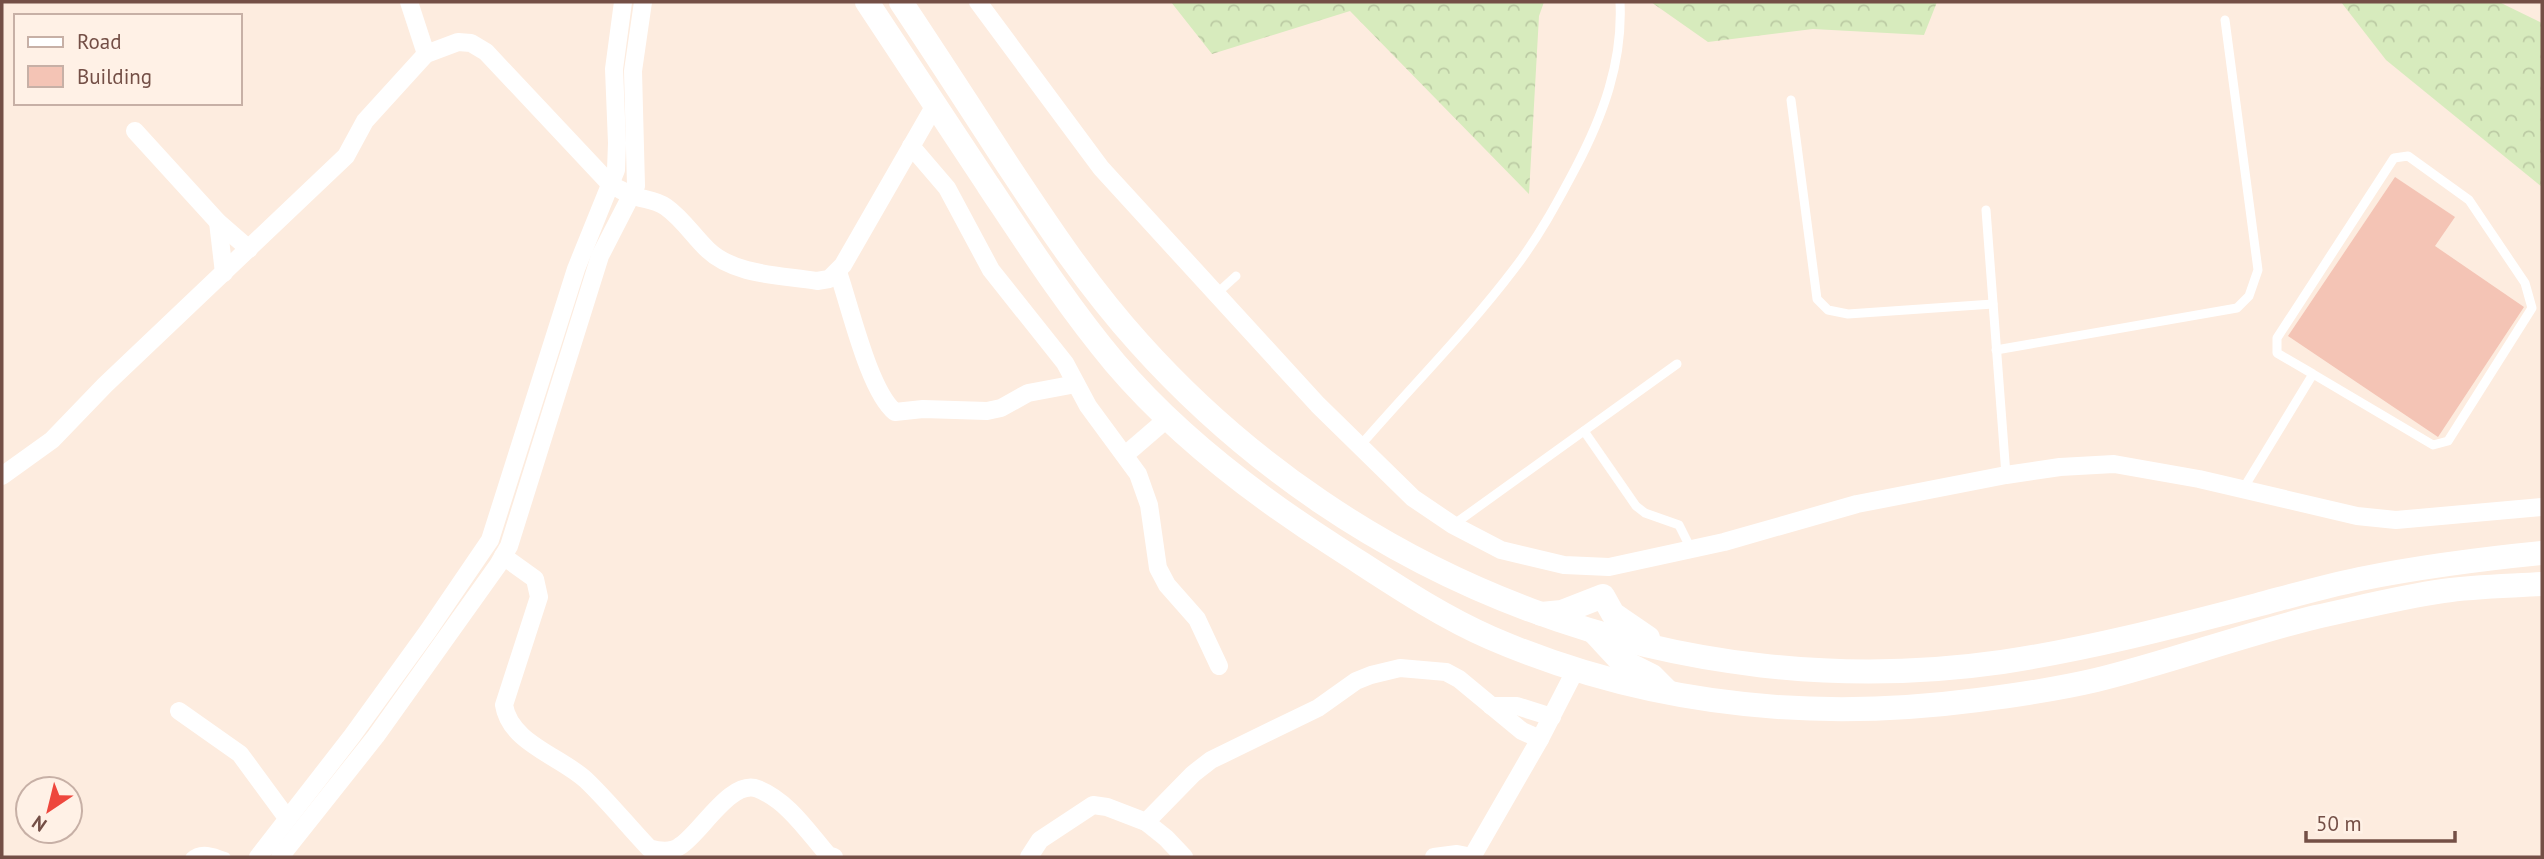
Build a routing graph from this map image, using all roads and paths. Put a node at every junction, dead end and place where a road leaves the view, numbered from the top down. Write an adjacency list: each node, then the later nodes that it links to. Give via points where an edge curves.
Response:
1 (409, 2): 9 (street)
2 (624, 2): 14 (street, via 614,69 617,143)
3 (643, 2): 15 (street, via 633,71 637,172)
4 (867, 2): 11 (main road)
5 (901, 2): 43 (main road, via 1059,242 1137,341 1181,388 1261,459 1383,541 1449,577)
6 (1620, 2): 30 (lane, via 1614,78 1595,130 1548,219 1515,268)
7 (984, 4): 22 (street, via 1101,168)
8 (2225, 20): 24 (lane, via 2258,270 2249,296 2236,308)
9 (426, 54): 14 (street, via 458,42 486,52); 18 (street, via 365,121 346,156)
10 (1791, 100): 23 (lane, via 1816,299 1828,310 1848,314)
11 (935, 105): 13 (street); 28 (main road, via 1085,325)
12 (135, 131): 17 (street)
13 (911, 146): 19 (street); 27 (street, via 947,188 991,270 1065,363)
14 (611, 185): 15 (street); 53 (street, via 576,269 486,547 360,725)
15 (632, 196): 19 (street, via 667,208 710,252 740,268 817,281); 39 (street, via 600,256)
16 (1986, 210): 23 (lane)
17 (218, 222): 18 (street); 20 (street)
18 (249, 249): 20 (street)
19 (838, 272): 27 (street, via 878,388 895,412 988,411 1028,393)
20 (224, 273): 33 (street, via 52,440)
21 (1236, 276): 22 (lane)
22 (1215, 295): 30 (street)
23 (1993, 304): 24 (lane)
24 (1996, 349): 32 (lane)
25 (1677, 364): 29 (lane)
26 (2313, 374): 26 (lane, via 2277,353 2277,338 2394,158 2408,156 2469,200 2525,283 2532,308 2448,441 2433,445); 34 (lane)
27 (1076, 384): 31 (street)
28 (1168, 418): 31 (street); 47 (main road, via 1235,477 1291,518 1420,601 1487,636)
29 (1584, 431): 36 (lane); 37 (lane, via 1636,506 1679,525)
30 (1360, 446): 36 (street, via 1413,498)
31 (1125, 455): 46 (street, via 1150,505 1158,568 1197,619)
32 (2006, 475): 34 (street, via 2113,464); 37 (street, via 1857,504)
33 (2, 476)
34 (2243, 489): 35 (street, via 2357,516 2396,520)
35 (2542, 507)
36 (1453, 525): 40 (street, via 1501,550 1564,565)
37 (1691, 549): 40 (street)
38 (2542, 553): 45 (main road, via 2356,580 2132,637 2002,662 1906,671 1815,670)
39 (503, 556): 58 (street, via 376,736); 59 (street, via 535,579 539,597 504,705 506,718 517,732 584,778 649,848 680,847 735,792 749,786 799,819)
40 (1609, 567): 42 (street)
41 (2542, 584): 48 (main road, via 2444,590 2313,618 2095,680 1980,700 1878,710 1804,710)
42 (1603, 596): 43 (main road, via 1562,612); 44 (street); 45 (main road, via 1613,614)
43 (1541, 614): 44 (main road)
44 (1595, 633): 45 (main road); 48 (main road, via 1620,660 1652,676)
45 (1664, 648)
46 (1219, 666)
47 (1576, 671): 48 (main road); 51 (street)
48 (1669, 693)
49 (1491, 706): 51 (street, via 1517,706); 52 (street); 54 (street, via 1446,672 1401,668 1371,675 1318,708 1211,760)
50 (179, 711): 53 (street, via 240,754)
51 (1552, 717): 52 (street)
52 (1540, 739): 63 (street)
53 (287, 818): 57 (street)
54 (1146, 822): 60 (street, via 1093,805 1040,840); 61 (street)
55 (190, 857): 56 (lane, via 203,851)
56 (226, 857)
57 (258, 857)
58 (281, 857)
59 (834, 857)
60 (1029, 857)
61 (1184, 857)
62 (1434, 857): 63 (street)
63 (1472, 857)

